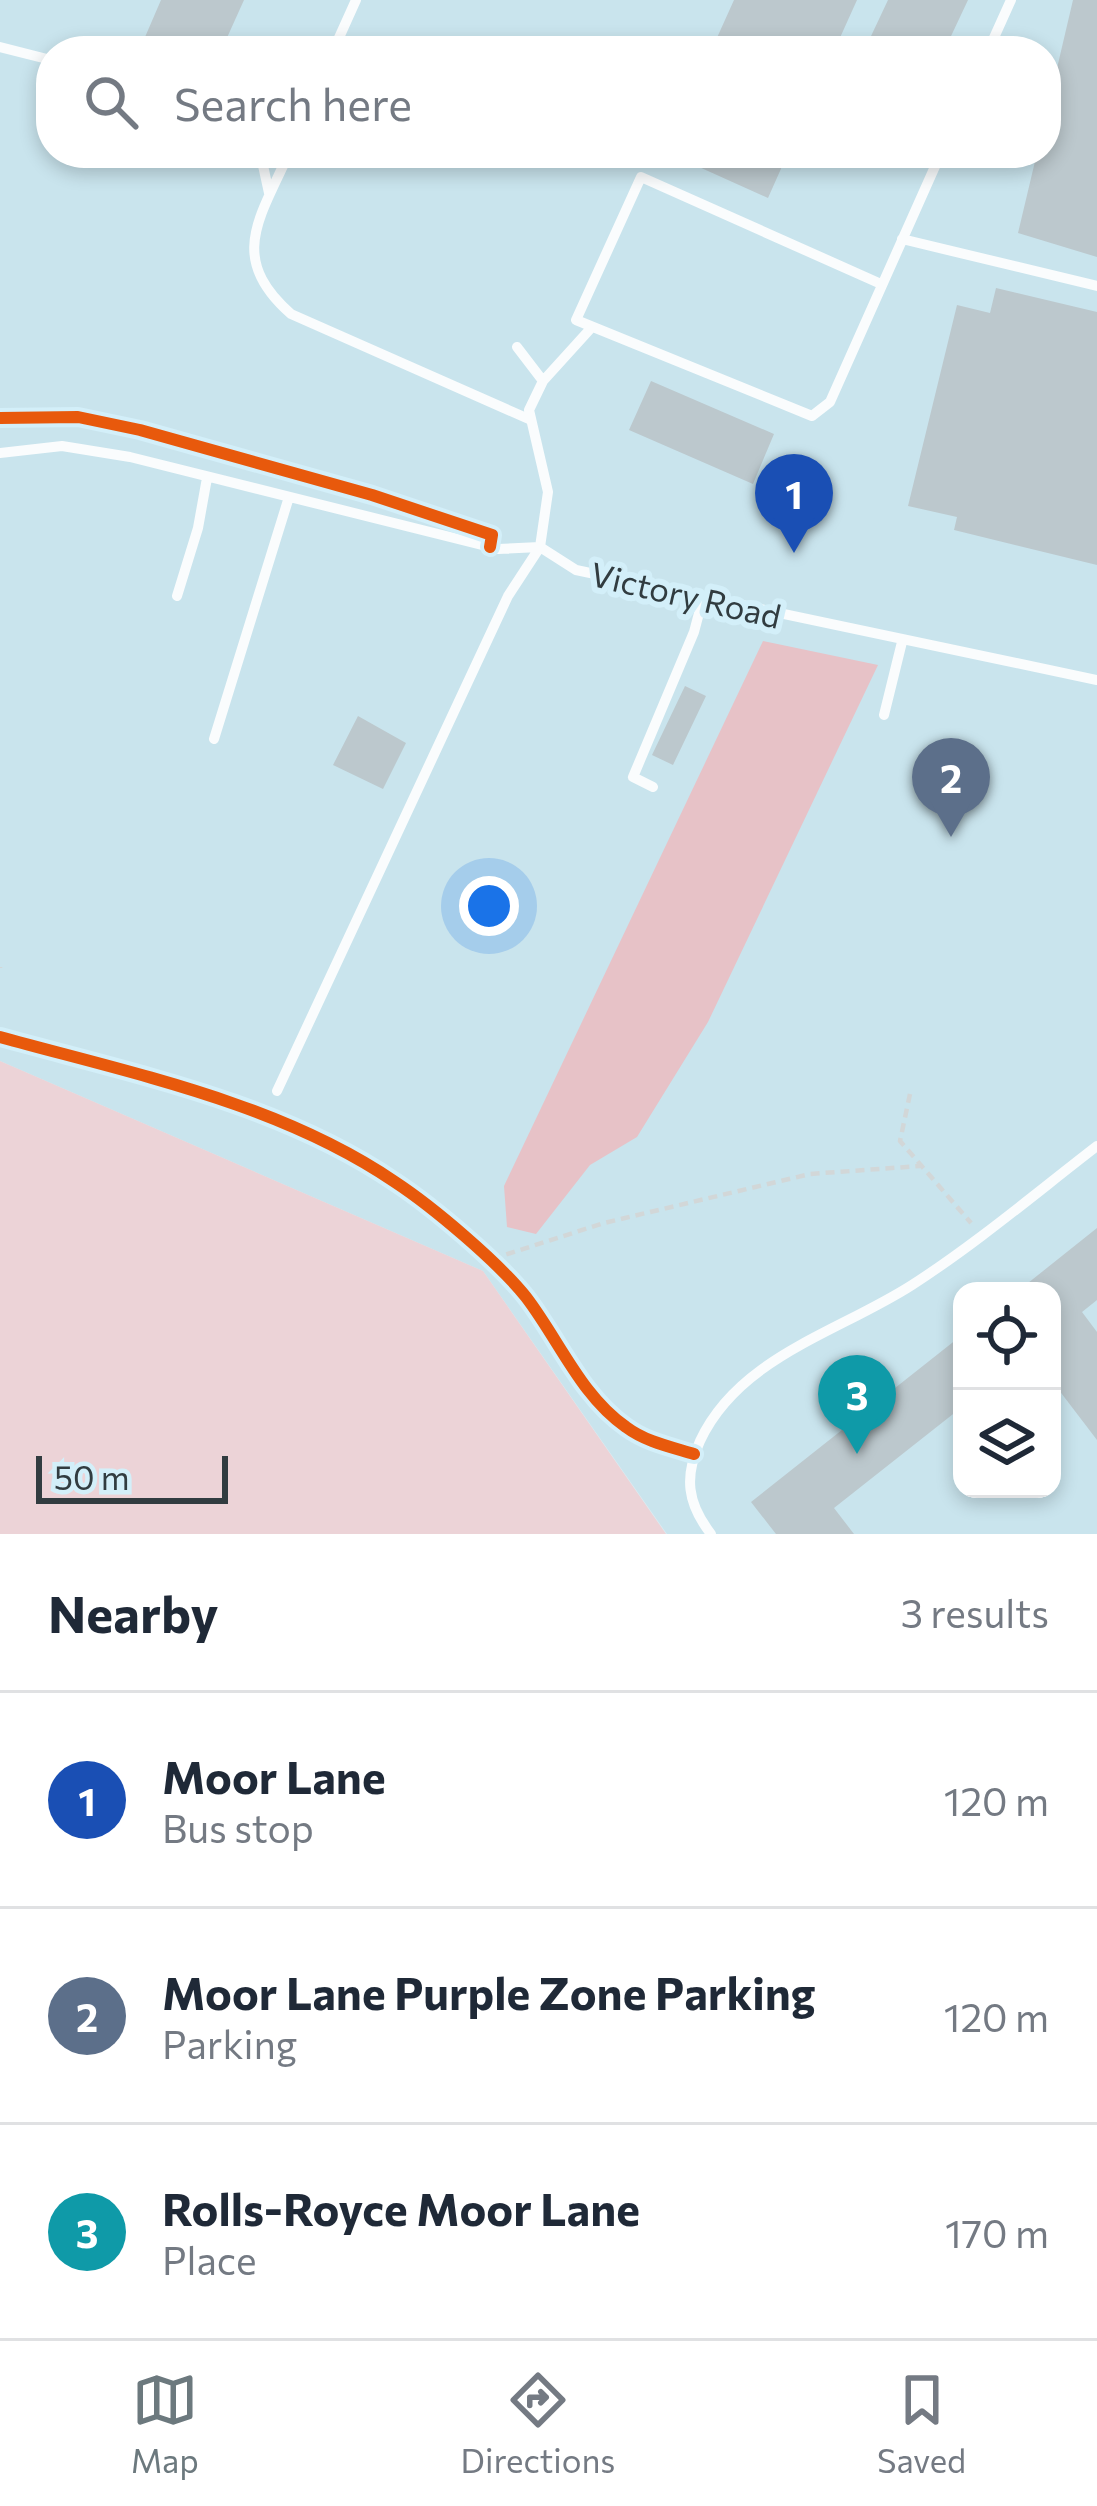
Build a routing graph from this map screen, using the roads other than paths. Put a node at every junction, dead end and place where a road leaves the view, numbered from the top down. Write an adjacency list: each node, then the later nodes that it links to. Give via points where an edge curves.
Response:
1 (356, 0): 3 (lane)
2 (1011, 0): 4 (lane)
3 (340, 36)
4 (995, 36)
5 (0, 47): 6 (lane)
6 (36, 56)
7 (264, 168): 10 (lane)
8 (282, 168): 10 (lane)
9 (934, 168): 11 (lane)
10 (270, 196): 17 (lane, via 255,232 254,264 265,291 291,314)
11 (902, 239): 12 (lane); 13 (lane)
12 (881, 284): 14 (lane, via 830,402 812,416); 14 (lane, via 641,176 576,320)
13 (1097, 286)
14 (592, 327): 16 (lane)
15 (517, 347): 16 (lane)
16 (543, 381): 17 (lane)
17 (531, 420): 21 (lane, via 548,493)
18 (0, 453): 19 (lane, Victory Road, via 62,446)
19 (207, 478): 20 (lane, Victory Road); 22 (lane)
20 (289, 496): 21 (lane, Victory Road, via 498,549); 27 (lane)
21 (540, 547): 23 (lane, Victory Road, via 576,570); 29 (lane, via 508,596)
22 (177, 596)
23 (704, 598): 24 (lane, Victory Road); 28 (lane, via 632,777)
24 (902, 642): 25 (lane, Victory Road); 26 (lane)
25 (1097, 680)
26 (884, 716)
27 (214, 739)
28 (653, 787)
29 (277, 1091)
30 (1097, 1146): 31 (lane, via 909,1287 768,1363 713,1412 687,1486)
31 (711, 1534)

